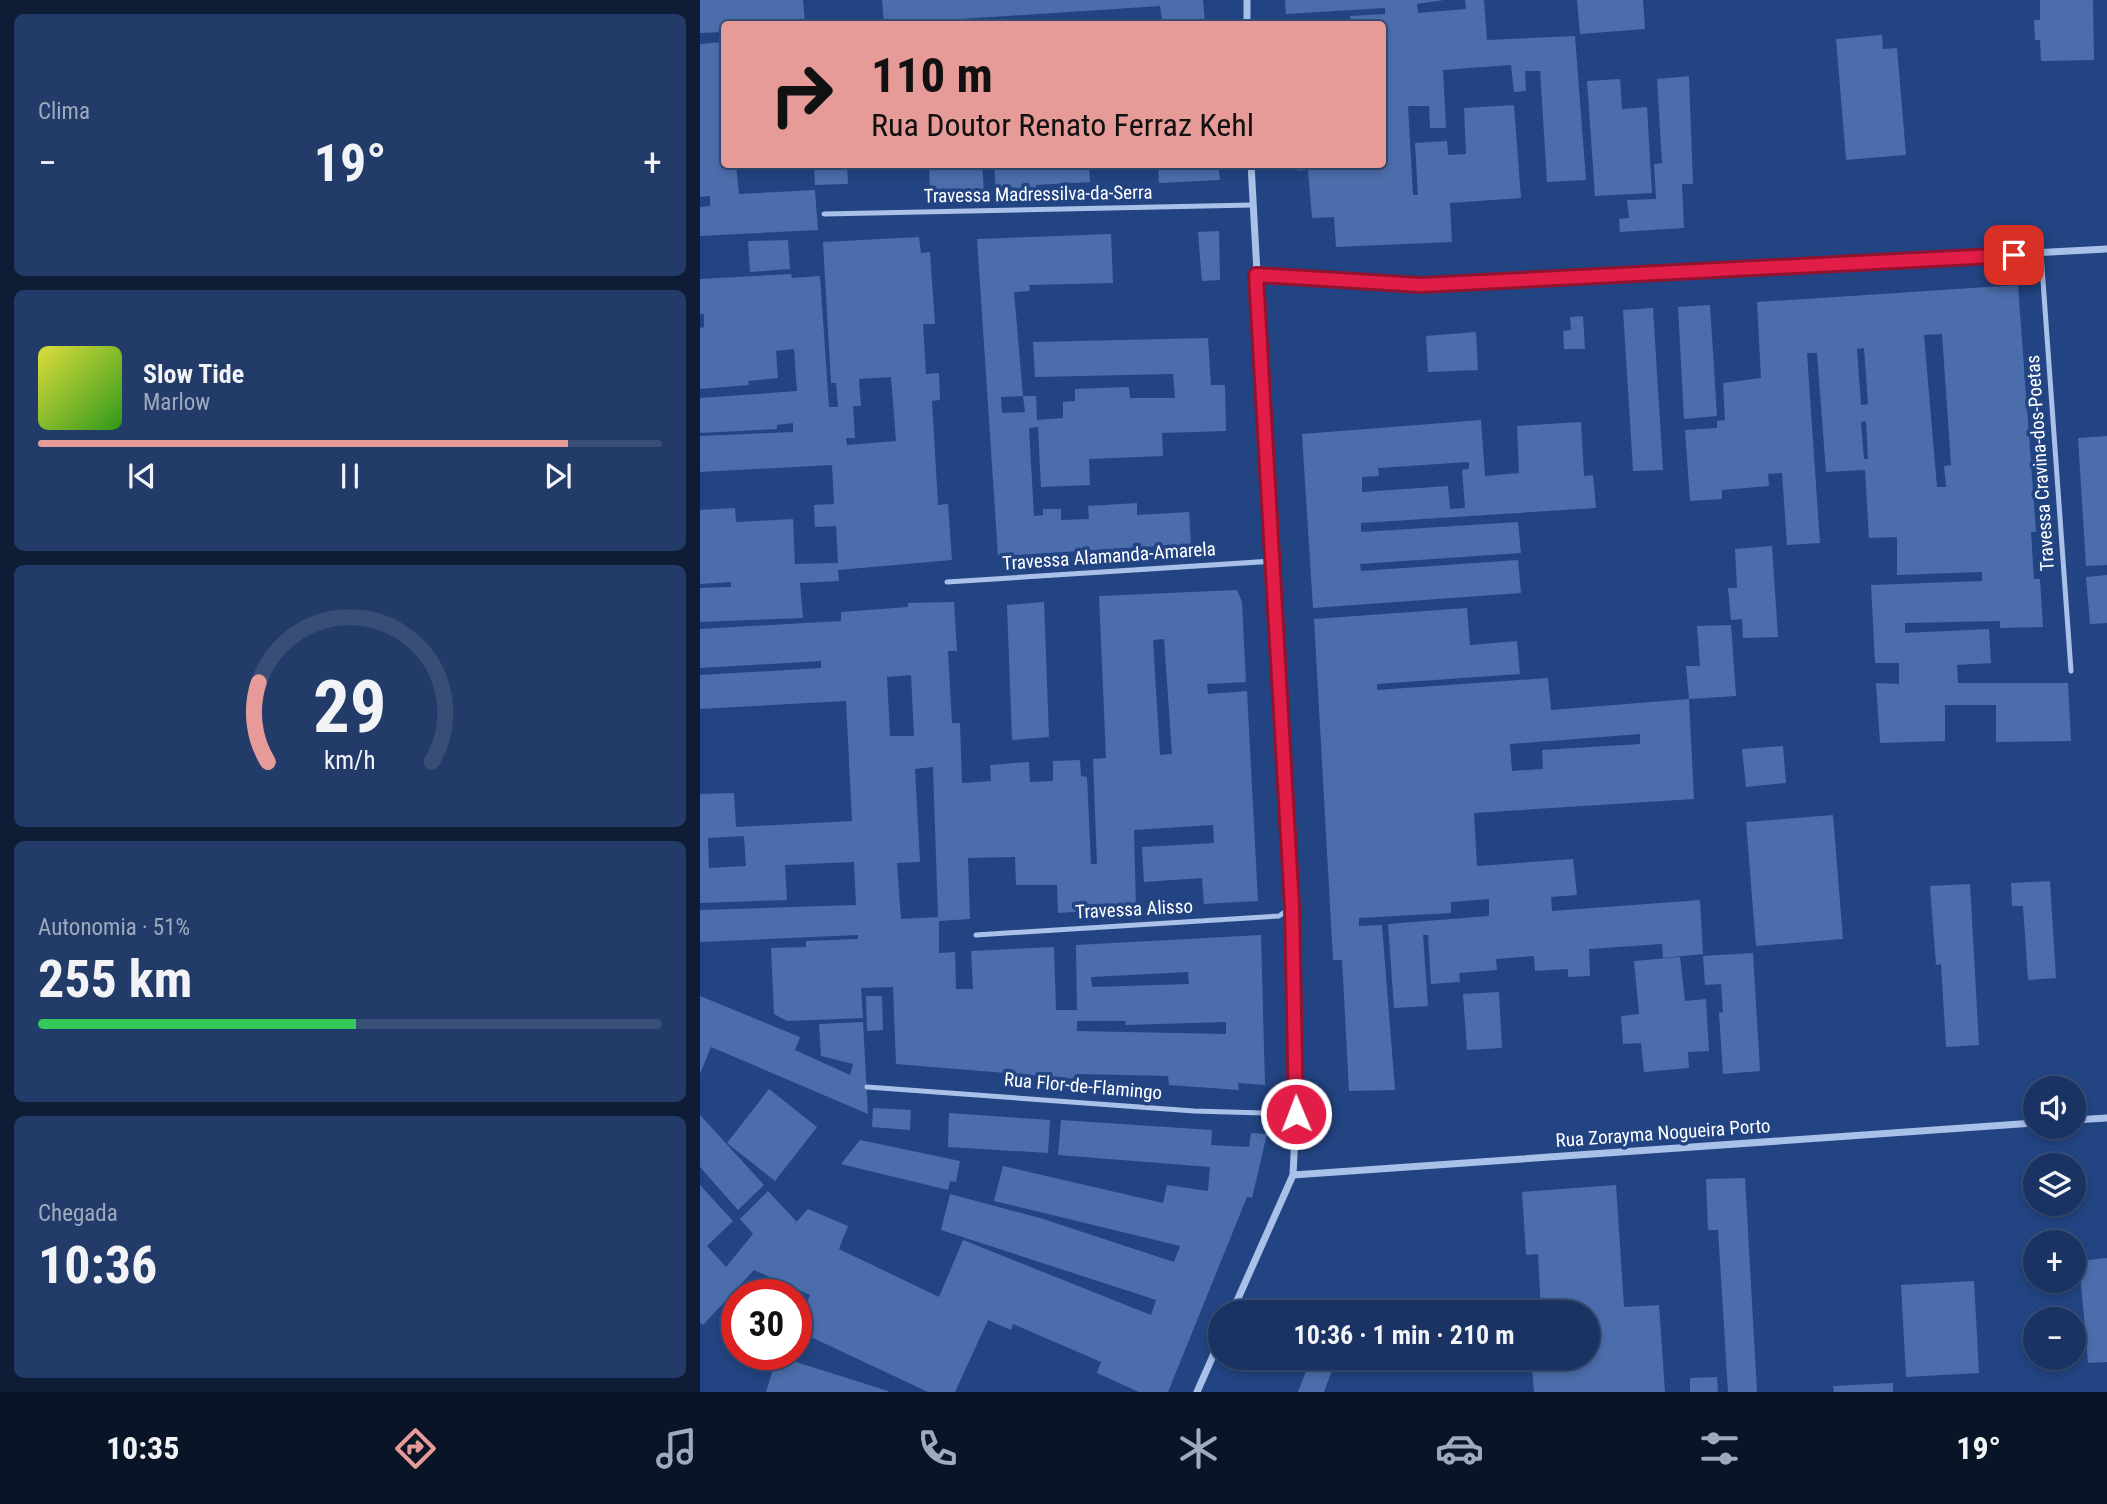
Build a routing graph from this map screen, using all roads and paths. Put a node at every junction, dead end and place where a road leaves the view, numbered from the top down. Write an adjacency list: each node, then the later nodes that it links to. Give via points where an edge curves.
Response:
1 (1247, 0): 2 (street)
2 (1247, 21)
3 (1251, 168): 4 (street)
4 (1252, 205): 5 (lane, Travessa Madressilva-da-Serra); 8 (street)
5 (824, 214)
6 (2107, 249): 7 (street)
7 (2041, 253): 8 (street, via 1421,285); 11 (lane, Travessa Cravina-dos-Poetas)
8 (1256, 275): 9 (street)
9 (1274, 561): 10 (lane, Travessa Alamanda-Amarela); 12 (street)
10 (947, 582)
11 (2071, 671)
12 (1292, 907): 13 (lane, Travessa Alisso, via 1279,916); 15 (street)
13 (976, 934)
14 (867, 1087): 15 (lane, Rua Flor-de-Flamingo)
15 (1296, 1114): 19 (street)
16 (2107, 1118): 17 (street)
17 (2086, 1119)
18 (2023, 1124): 19 (street, Rua Zorayma Nogueira Porto)
19 (1293, 1175): 20 (street)
20 (1237, 1300)
21 (1208, 1367): 22 (street)
22 (1197, 1392)

